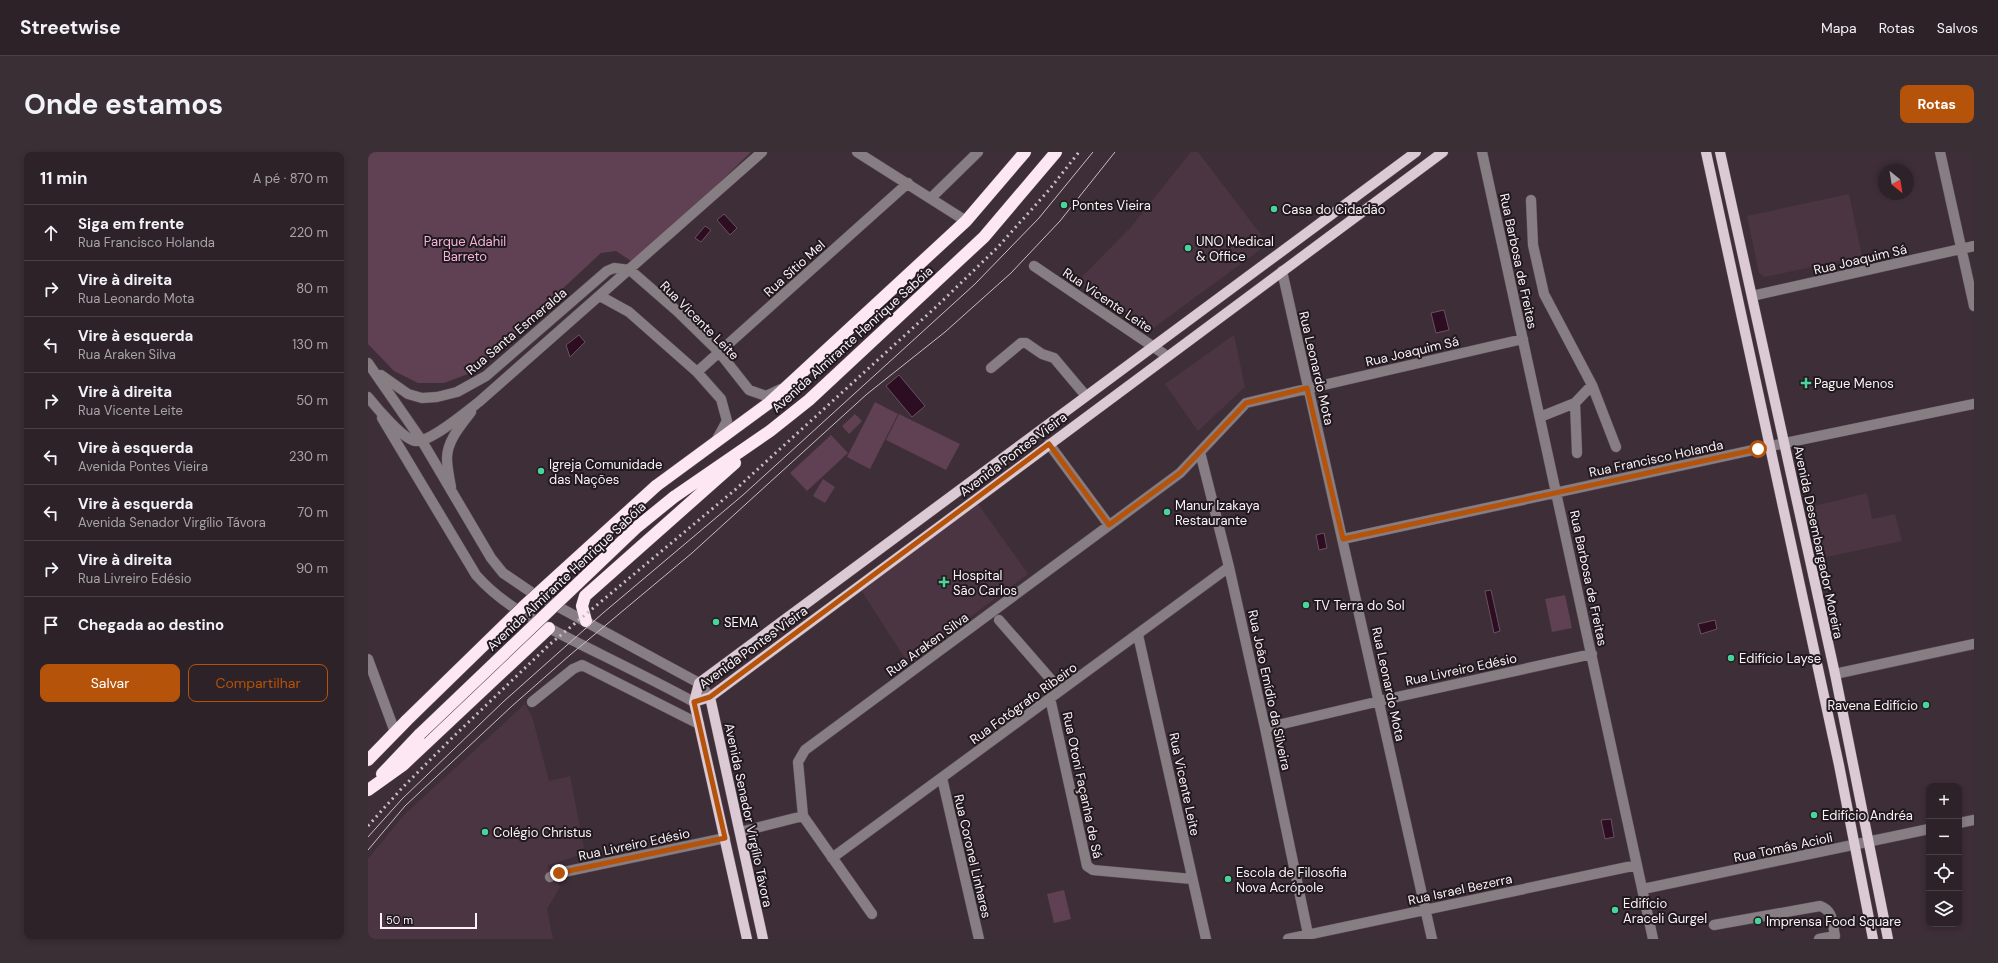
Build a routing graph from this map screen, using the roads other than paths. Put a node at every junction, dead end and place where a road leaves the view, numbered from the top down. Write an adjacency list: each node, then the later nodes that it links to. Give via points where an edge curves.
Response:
1 (762, 152): 19 (street)
2 (857, 152): 12 (street)
3 (978, 152): 13 (street)
4 (1025, 152): 15 (highway, Avenida Almirante Henrique Sabóia)
5 (1056, 152): 40 (highway, Avenida Almirante Henrique Sabóia, via 984,237 809,400)
6 (1443, 152): 20 (main road, Avenida Pontes Vieira)
7 (1482, 152): 24 (street, Rua Barbosa de Freitas)
8 (1706, 152): 46 (main road)
9 (1720, 152): 22 (main road, Avenida Desembargador Moreira)
10 (1940, 152): 17 (street)
11 (1411, 154): 25 (main road, Avenida Pontes Vieira)
12 (908, 183): 13 (street); 26 (street, Rua Sítio Mel)
13 (931, 198): 15 (street)
14 (1531, 200): 32 (street, via 1533,245 1544,294)
15 (966, 221): 31 (highway, Avenida Almirante Henrique Sabóia)
16 (1974, 246): 17 (street, Rua Joaquim Sá)
17 (1961, 249): 22 (street, Rua Joaquim Sá); 23 (street)
18 (1034, 266): 25 (street, Rua Vicente Leite)
19 (630, 270): 21 (street); 26 (street, Rua Vicente Leite); 28 (street, Rua Santa Esmeralda, via 614,268 607,271 486,376 457,392 422,398 408,394)
20 (1282, 271): 27 (main road, Avenida Pontes Vieira); 33 (street, Rua Leonardo Mota)
21 (600, 296): 30 (street, via 629,312); 36 (street)
22 (1752, 296): 43 (main road, Avenida Desembargador Moreira)
23 (1974, 306)
24 (1523, 339): 33 (street, Rua Joaquim Sá); 39 (street, Rua Barbosa de Freitas)
25 (1153, 346): 27 (street, Rua Vicente Leite); 34 (main road, Avenida Pontes Vieira)
26 (719, 352): 30 (street, Rua Sítio Mel); 31 (street, Rua Vicente Leite, via 749,390 758,395 766,396)
27 (1167, 356): 42 (main road, Avenida Pontes Vieira)
28 (370, 366): 41 (street)
29 (991, 368): 34 (street, via 1021,343 1026,343 1042,354 1054,358)
30 (697, 372): 44 (street, via 721,399 725,410 727,421)
31 (793, 382): 44 (highway, Avenida Almirante Henrique Sabóia, via 757,414)
32 (1592, 385): 37 (street); 45 (street)
33 (1307, 388): 47 (street, Rua Araken Silva, via 1246,403); 52 (street, Rua Leonardo Mota)
34 (1086, 396): 62 (main road, Avenida Pontes Vieira)
35 (371, 401): 41 (street, via 401,433 414,441); 56 (street, via 476,575 489,590)
36 (480, 401): 41 (street); 49 (street, via 457,430 448,449)
37 (1575, 403): 39 (street); 48 (street)
38 (1974, 404): 43 (street, Rua Francisco Holanda)
39 (1540, 417): 50 (street, Rua Barbosa de Freitas)
40 (770, 432): 55 (highway, via 585,596 582,606); 74 (highway, Avenida Almirante Henrique Sabóia, bridge, via 674,497 626,537 420,734)
41 (422, 441): 49 (street)
42 (1049, 444): 51 (street); 64 (main road, Avenida Pontes Vieira)
43 (1784, 444): 46 (street, Rua Francisco Holanda); 61 (main road, Avenida Desembargador Moreira)
44 (713, 445): 71 (highway, Avenida Almirante Henrique Sabóia, bridge, via 656,486 523,607)
45 (1616, 447)
46 (1770, 447): 50 (street, Rua Francisco Holanda); 82 (main road)
47 (1200, 452): 51 (street, Rua Araken Silva, via 1180,473); 53 (street, Rua João Emídio da Silveira)
48 (1577, 453)
49 (452, 492): 55 (street, via 491,558 503,573 531,592)
50 (1557, 493): 52 (street, Rua Francisco Holanda); 59 (street, Rua Barbosa de Freitas)
51 (1109, 525): 75 (street, Rua Araken Silva, via 805,750 798,762)
52 (1343, 539): 66 (street, Rua Leonardo Mota)
53 (1229, 567): 57 (street, Rua Fotógrafo Ribeiro); 70 (street, Rua João Emídio da Silveira)
54 (999, 620): 63 (street)
55 (586, 621): 62 (street)
56 (549, 628): 68 (street); 74 (highway, via 403,764)
57 (1138, 635): 65 (street, Rua Fotógrafo Ribeiro); 86 (street, Rua Vicente Leite)
58 (1974, 644): 61 (street)
59 (1592, 654): 66 (street, Rua Livreiro Edésio); 84 (street, Rua Barbosa de Freitas)
60 (368, 659): 71 (street)
61 (1834, 674): 81 (main road, Avenida Desembargador Moreira)
62 (699, 683): 64 (street); 68 (main road, Avenida Pontes Vieira)
63 (1054, 683)
64 (710, 697): 68 (main road, Avenida Pontes Vieira); 79 (main road, Avenida Senador Virgílio Távora)
65 (1050, 698): 73 (street, Rua Fotógrafo Ribeiro); 86 (street, Rua Otoni Façanha de Sá, via 1087,866 1093,870)
66 (1380, 701): 70 (street, Rua Livreiro Edésio); 88 (street, Rua Leonardo Mota)
67 (532, 702): 69 (street, via 572,669 582,665)
68 (694, 702): 69 (main road)
69 (699, 724): 80 (main road)
70 (1266, 728): 91 (street, Rua João Emídio da Silveira)
71 (395, 732): 72 (highway, Avenida Almirante Henrique Sabóia)
72 (368, 760)
73 (942, 778): 83 (street, Rua Fotógrafo Ribeiro); 95 (street, Rua Coronel Linhares)
74 (368, 790)
75 (803, 816): 79 (street); 83 (street)
76 (1974, 820): 77 (street)
77 (1962, 822)
78 (1926, 830): 81 (street, Rua Tomás Acioli)
79 (740, 832): 94 (main road, Avenida Senador Virgílio Távora)
80 (725, 838): 85 (street, Rua Livreiro Edésio); 93 (main road)
81 (1868, 842): 82 (street, Rua Tomás Acioli); 102 (main road, Avenida Desembargador Moreira)
82 (1854, 845): 87 (street, Rua Tomás Acioli); 101 (main road)
83 (832, 858): 89 (street)
84 (1637, 864): 87 (street, Rua Barbosa de Freitas); 88 (street, Rua Israel Bezerra)
85 (550, 877)
86 (1192, 879): 96 (street, Rua Vicente Leite)
87 (1643, 889): 99 (street, Rua Barbosa de Freitas)
88 (1426, 909): 91 (street, Rua Israel Bezerra); 98 (street, Rua Leonardo Mota)
89 (872, 914)
90 (1714, 925): 92 (street, via 1820,906 1830,913)
91 (1308, 934): 97 (street, Rua Israel Bezerra)
92 (1836, 937): 100 (street)
93 (747, 939)
94 (763, 939)
95 (979, 939)
96 (1206, 939)
97 (1288, 939)
98 (1432, 939)
99 (1653, 939)
100 (1819, 939)
101 (1873, 939)
102 (1888, 939)

